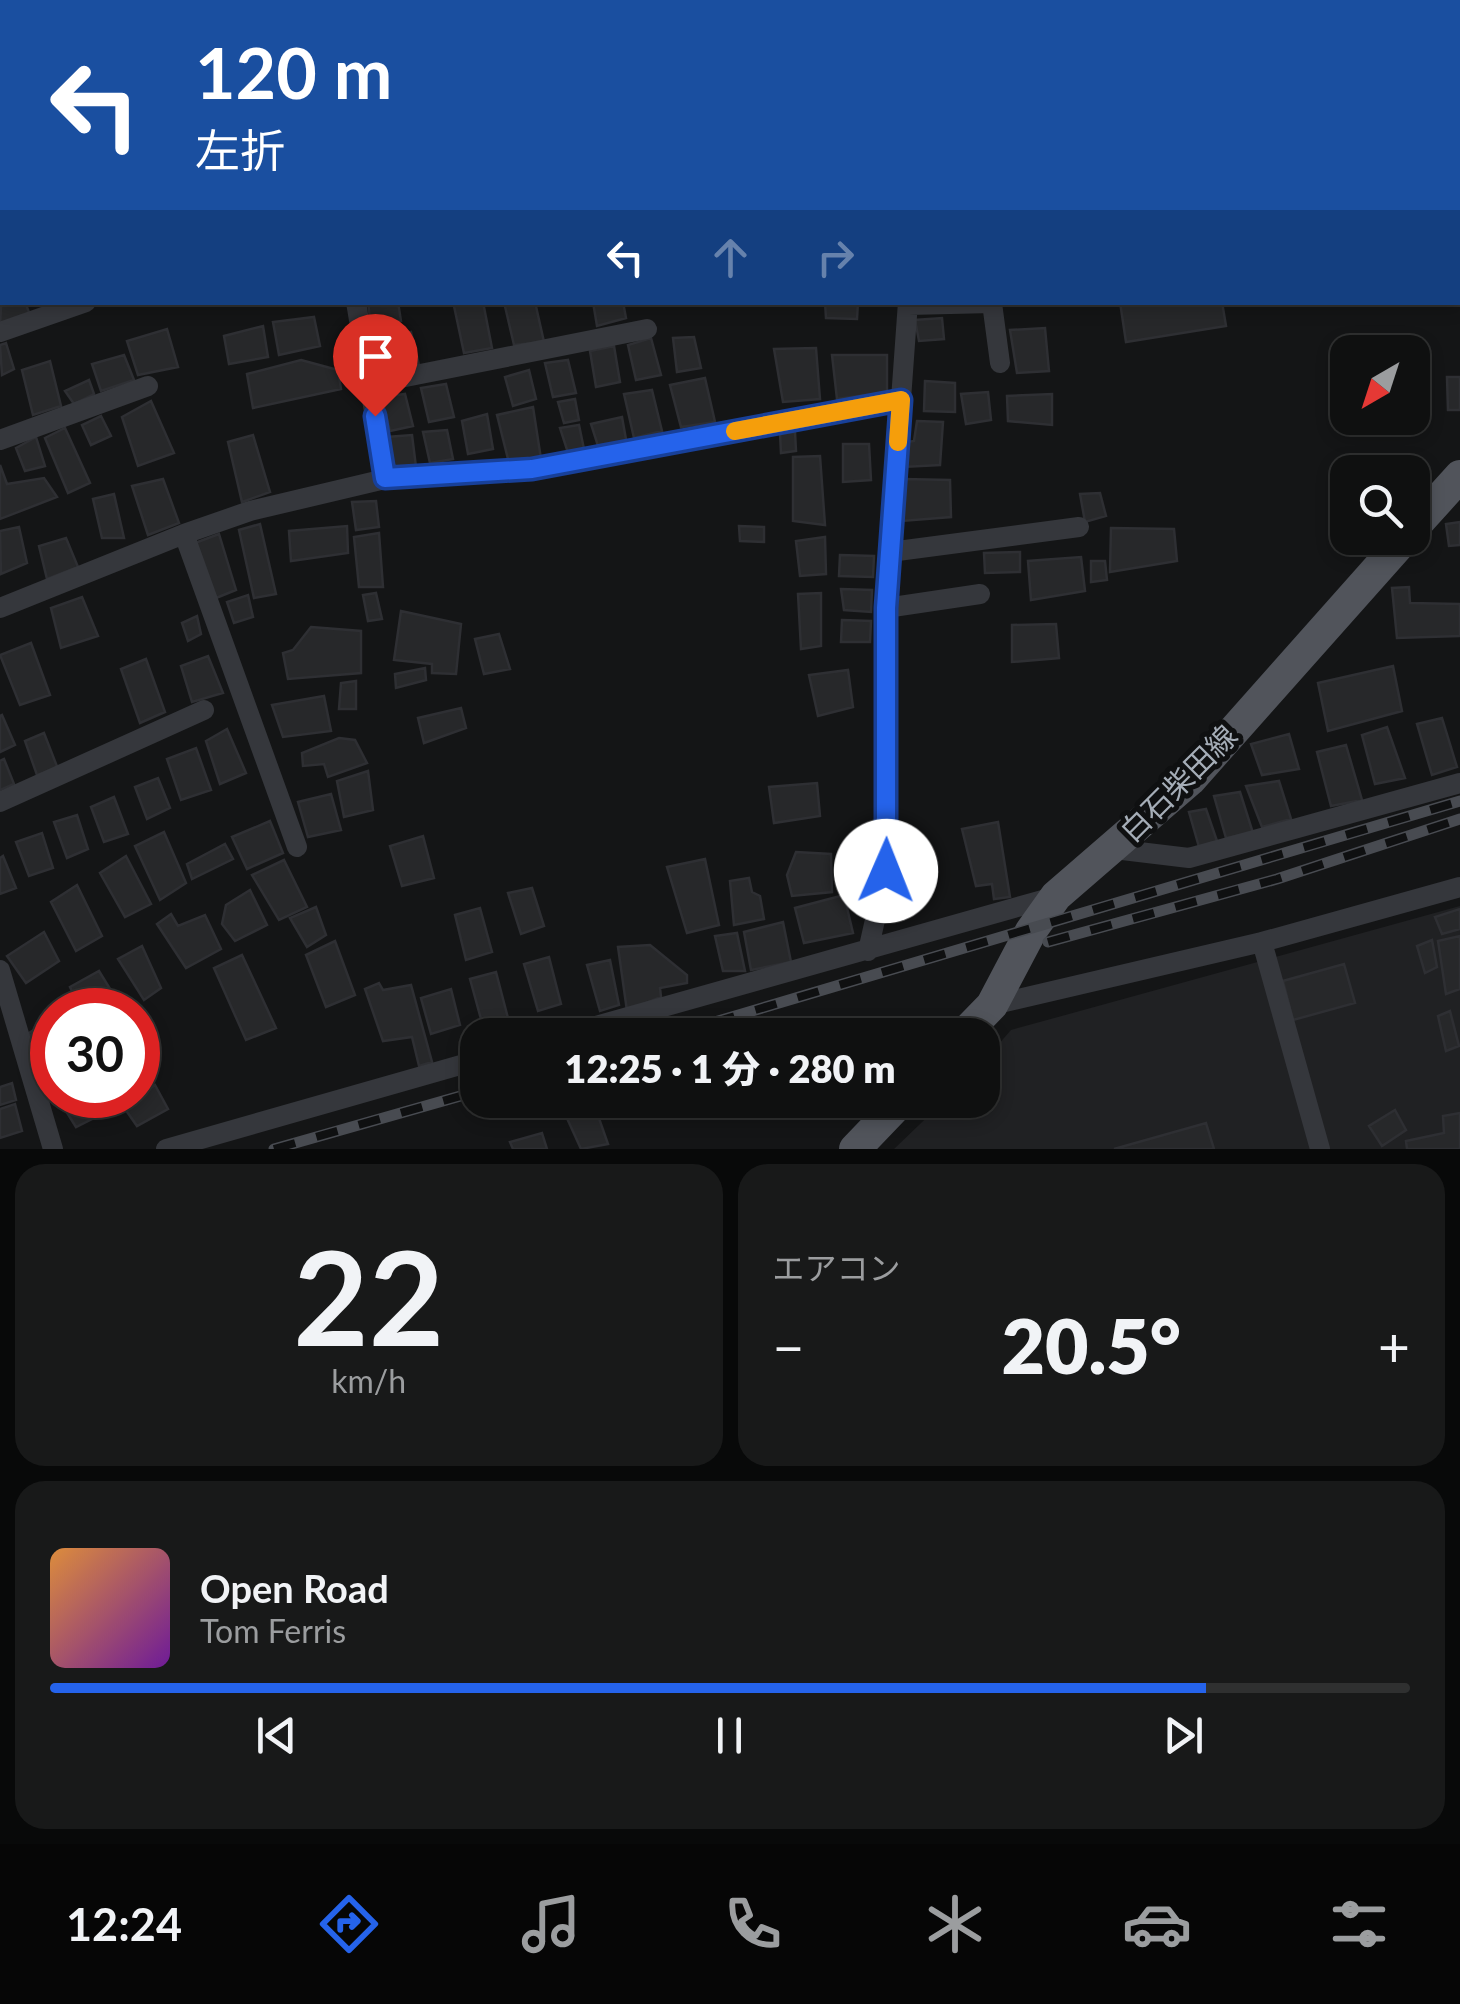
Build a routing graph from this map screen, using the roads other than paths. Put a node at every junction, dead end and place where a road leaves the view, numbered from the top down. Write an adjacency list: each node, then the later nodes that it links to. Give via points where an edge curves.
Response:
1 (77, 305): 6 (street)
2 (357, 305): 8 (street)
3 (908, 305): 10 (street)
4 (992, 305): 7 (street)
5 (646, 328): 8 (street)
6 (0, 332)
7 (1000, 363)
8 (370, 384): 13 (street)
9 (148, 386): 11 (street)
10 (901, 400): 13 (street, via 532,469); 17 (street)
11 (0, 440)
12 (1460, 476): 14 (main road)
13 (385, 478): 16 (street, via 250,510)
14 (1430, 509)
15 (1079, 527): 17 (street)
16 (184, 534): 20 (street); 25 (street)
17 (890, 552): 21 (street)
18 (1390, 555): 26 (main road, 白石柴田線, via 1190,780)
19 (980, 594): 21 (street)
20 (0, 608)
21 (886, 608): 30 (street, via 886,871)
22 (204, 710): 24 (street)
23 (1460, 783): 26 (street, via 1189,858)
24 (0, 802)
25 (297, 847)
26 (1114, 849): 28 (main road, 白石柴田線)
27 (1460, 887): 29 (street)
28 (1056, 896): 30 (street); 32 (main road, 白石柴田線)
29 (1262, 942): 32 (street); 40 (street)
30 (868, 951): 33 (street)
31 (0, 970): 37 (street)
32 (992, 1005): 34 (main road, 白石柴田線)
33 (626, 1018)
34 (980, 1018)
35 (460, 1065): 38 (street)
36 (885, 1118): 39 (main road)
37 (53, 1149)
38 (166, 1149)
39 (855, 1149)
40 (1320, 1149)

